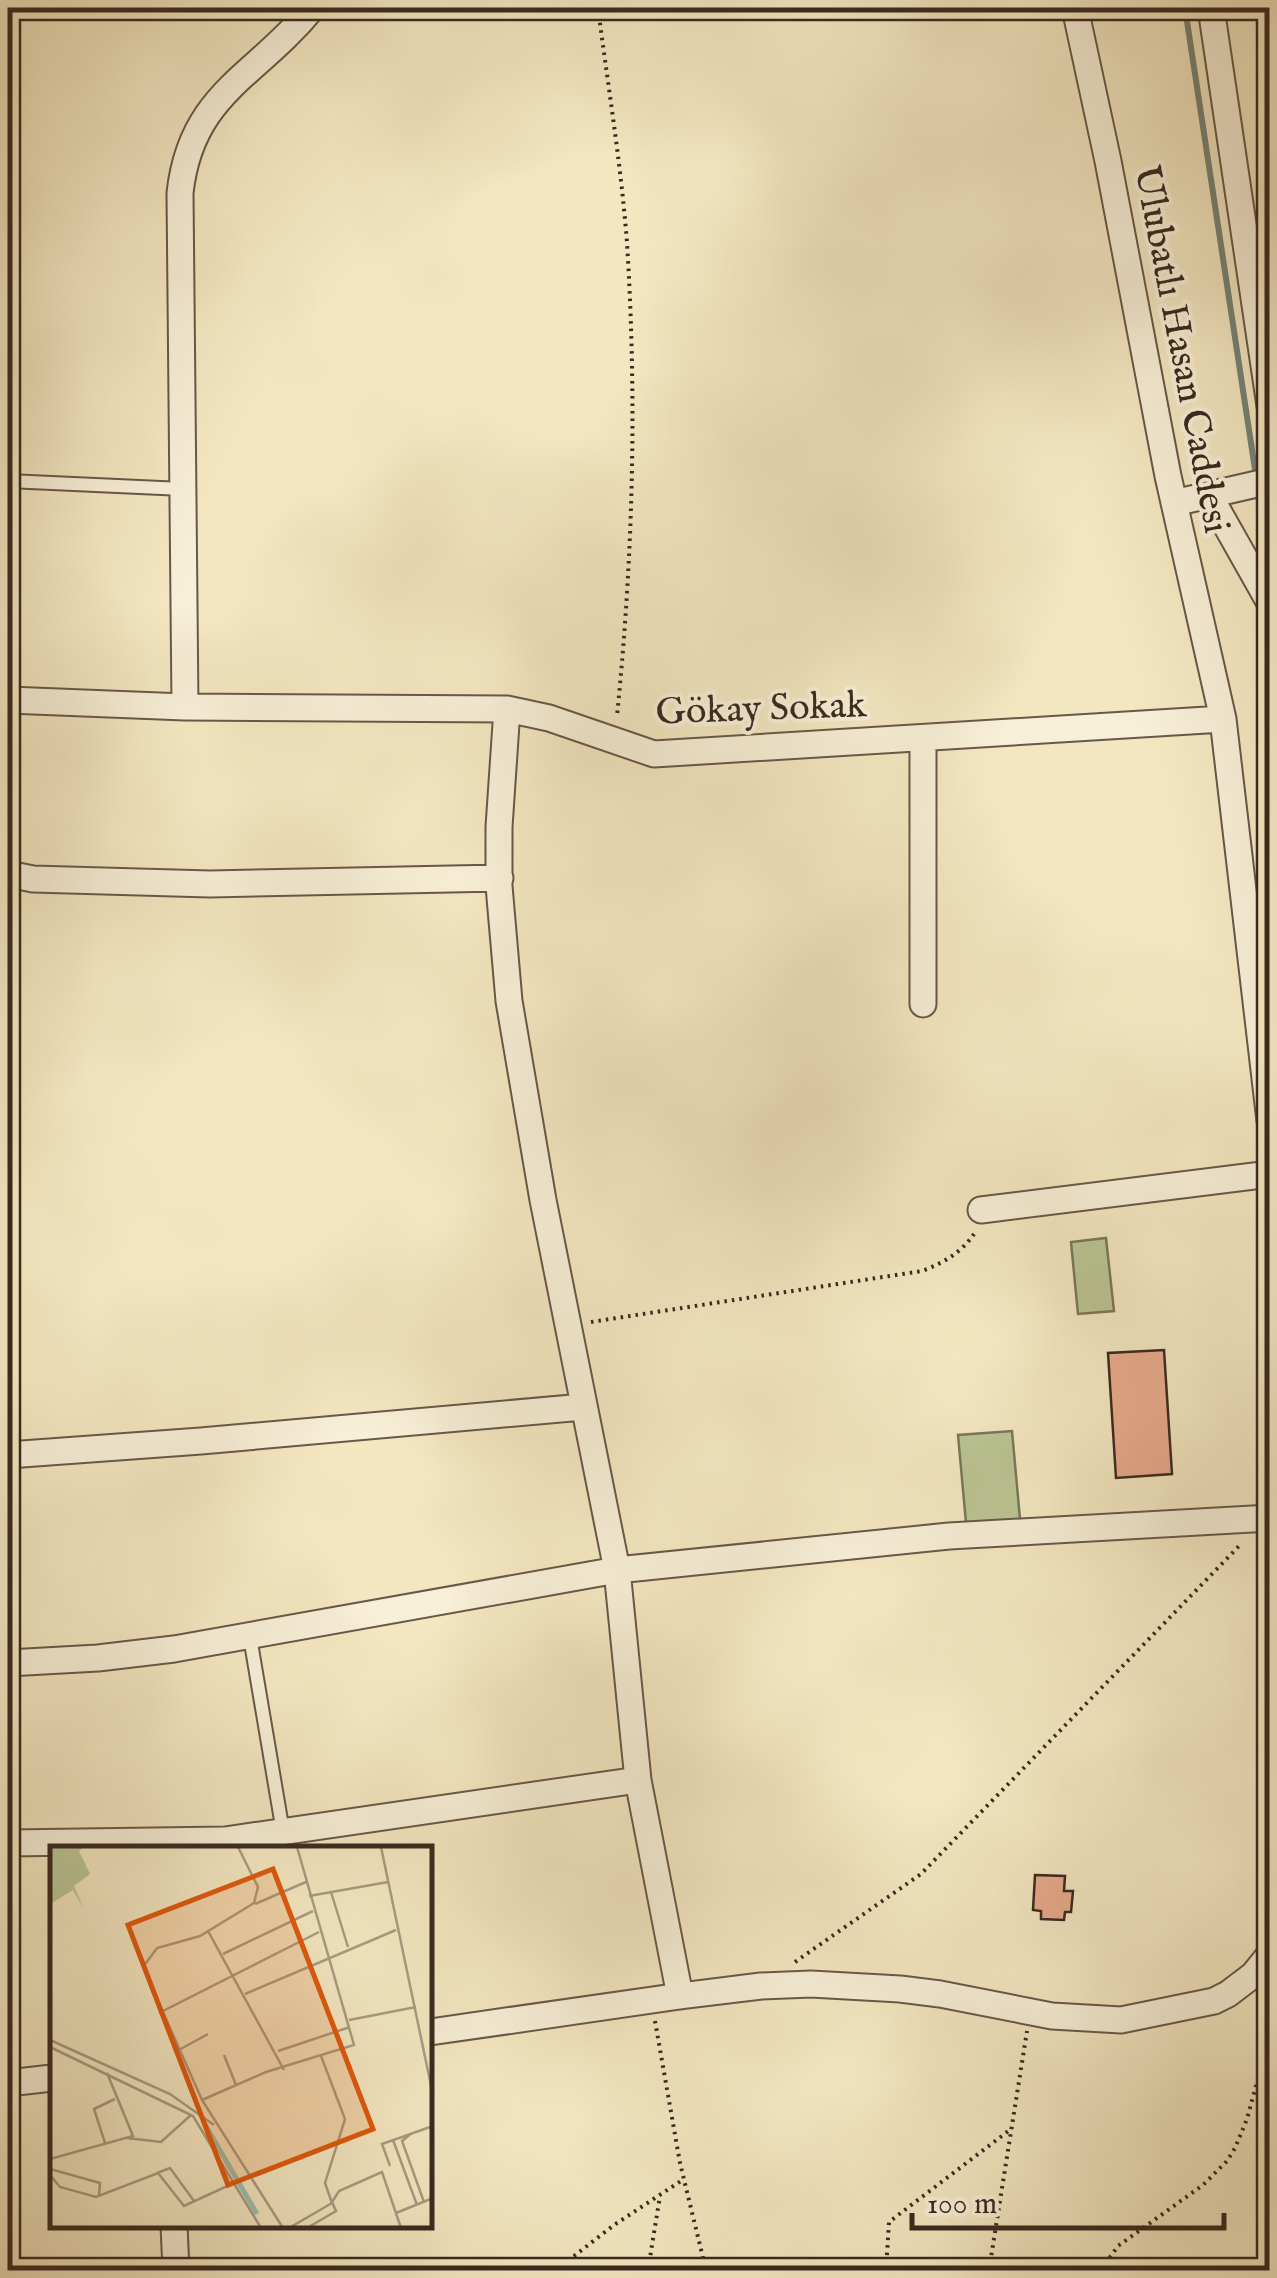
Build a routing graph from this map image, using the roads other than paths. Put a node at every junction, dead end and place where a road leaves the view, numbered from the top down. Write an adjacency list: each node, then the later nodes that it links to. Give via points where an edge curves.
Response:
1 (312, 8): 7 (street, via 214,102 186,154 180,192)
2 (1075, 8): 9 (street, Ulubatlı Hasan Caddesi)
3 (1212, 8): 4 (street)
4 (1270, 406)
5 (8, 481): 7 (lane)
6 (1270, 481): 8 (street)
7 (183, 490): 12 (street)
8 (1209, 495): 9 (street); 10 (street)
9 (1174, 503): 14 (street, Ulubatlı Hasan Caddesi)
10 (1270, 603)
11 (8, 700): 12 (street, Gökay Sokak)
12 (186, 707): 13 (street, Gökay Sokak)
13 (507, 709): 15 (street, Gökay Sokak, via 654,754); 17 (street)
14 (1223, 719): 15 (street, Gökay Sokak); 19 (street, Ulubatlı Hasan Caddesi)
15 (923, 738): 18 (street)
16 (8, 874): 17 (street, via 210,884)
17 (500, 878): 22 (street, via 509,1001)
18 (923, 1004)
19 (1270, 1121)
20 (1270, 1174): 21 (street)
21 (982, 1210)
22 (583, 1406): 23 (street); 25 (street)
23 (8, 1455)
24 (1268, 1518): 25 (street, via 949,1536)
25 (617, 1570): 26 (street); 28 (street)
26 (250, 1637): 27 (street); 29 (lane)
27 (8, 1663)
28 (638, 1780): 29 (street); 32 (street)
29 (284, 1832): 30 (street, via 226,1840)
30 (8, 1844)
31 (1270, 1954): 32 (street, via 1253,1975 1214,2001 1121,2020 860,1985 761,1986)
32 (680, 1996): 33 (street)
33 (432, 2032)
34 (50, 2078): 35 (street)
35 (8, 2083)
36 (174, 2228): 37 (street)
37 (176, 2270)

